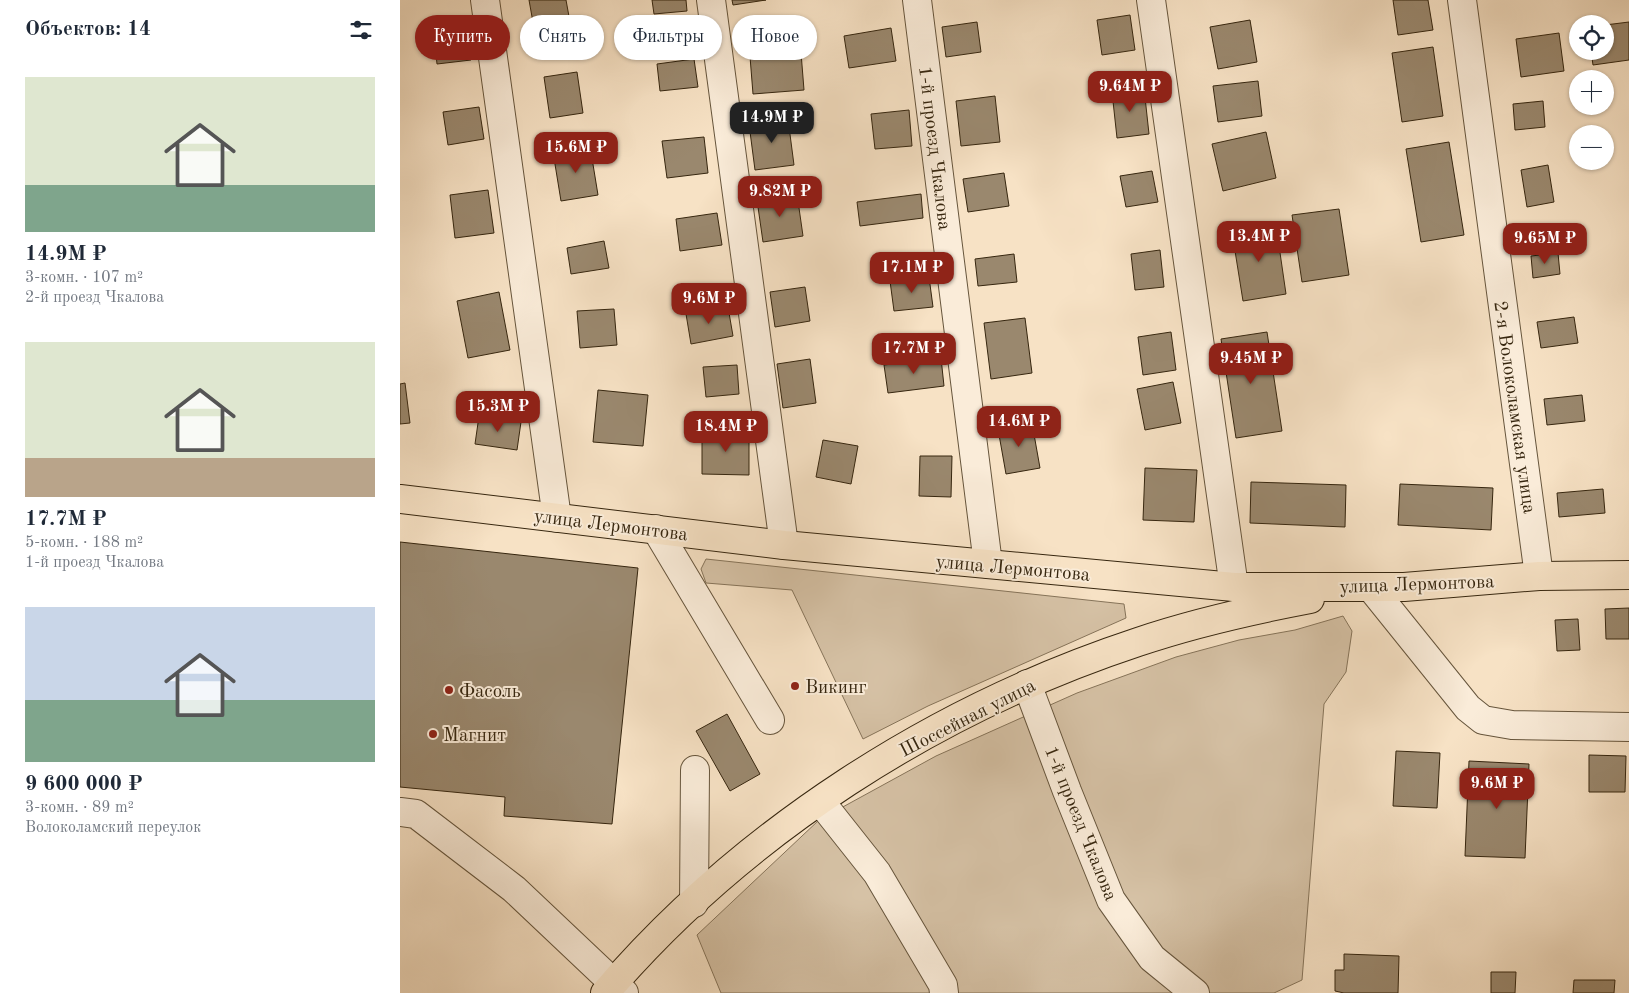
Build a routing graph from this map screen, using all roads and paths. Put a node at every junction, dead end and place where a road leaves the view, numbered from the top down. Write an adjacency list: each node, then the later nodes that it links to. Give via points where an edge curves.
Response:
1 (485, 0): 7 (street)
2 (711, 0): 9 (street)
3 (918, 0): 10 (street, 1-й проезд Чкалова)
4 (1151, 0): 13 (street)
5 (1462, 0): 12 (street, 2-я Волоколамская улица)
6 (400, 499): 7 (main road, улица Лермонтова)
7 (557, 518): 8 (main road, улица Лермонтова)
8 (656, 529): 9 (main road, улица Лермонтова); 17 (street)
9 (784, 545): 10 (main road, улица Лермонтова)
10 (988, 564): 13 (main road, улица Лермонтова)
11 (1629, 575): 12 (main road, улица Лермонтова)
12 (1539, 576): 14 (main road, улица Лермонтова)
13 (1234, 587): 14 (main road, улица Лермонтова)
14 (1404, 587): 15 (main road, Шоссейная улица)
15 (1373, 590): 16 (main road, Шоссейная улица, via 1262,608 1195,625 1129,645); 18 (street, via 1468,708 1483,720 1512,725)
16 (1028, 684): 20 (main road, Шоссейная улица, via 947,724); 25 (street, 1-й проезд Чкалова, via 1066,791 1111,900 1152,958)
17 (770, 720)
18 (1629, 726)
19 (695, 770): 22 (street)
20 (820, 801): 22 (main road, Шоссейная улица, via 746,856); 24 (street, via 877,873 943,985)
21 (400, 812): 23 (street, via 416,814 514,889)
22 (694, 903): 23 (main road, Шоссейная улица)
23 (614, 990)
24 (944, 993)
25 (1195, 993)

